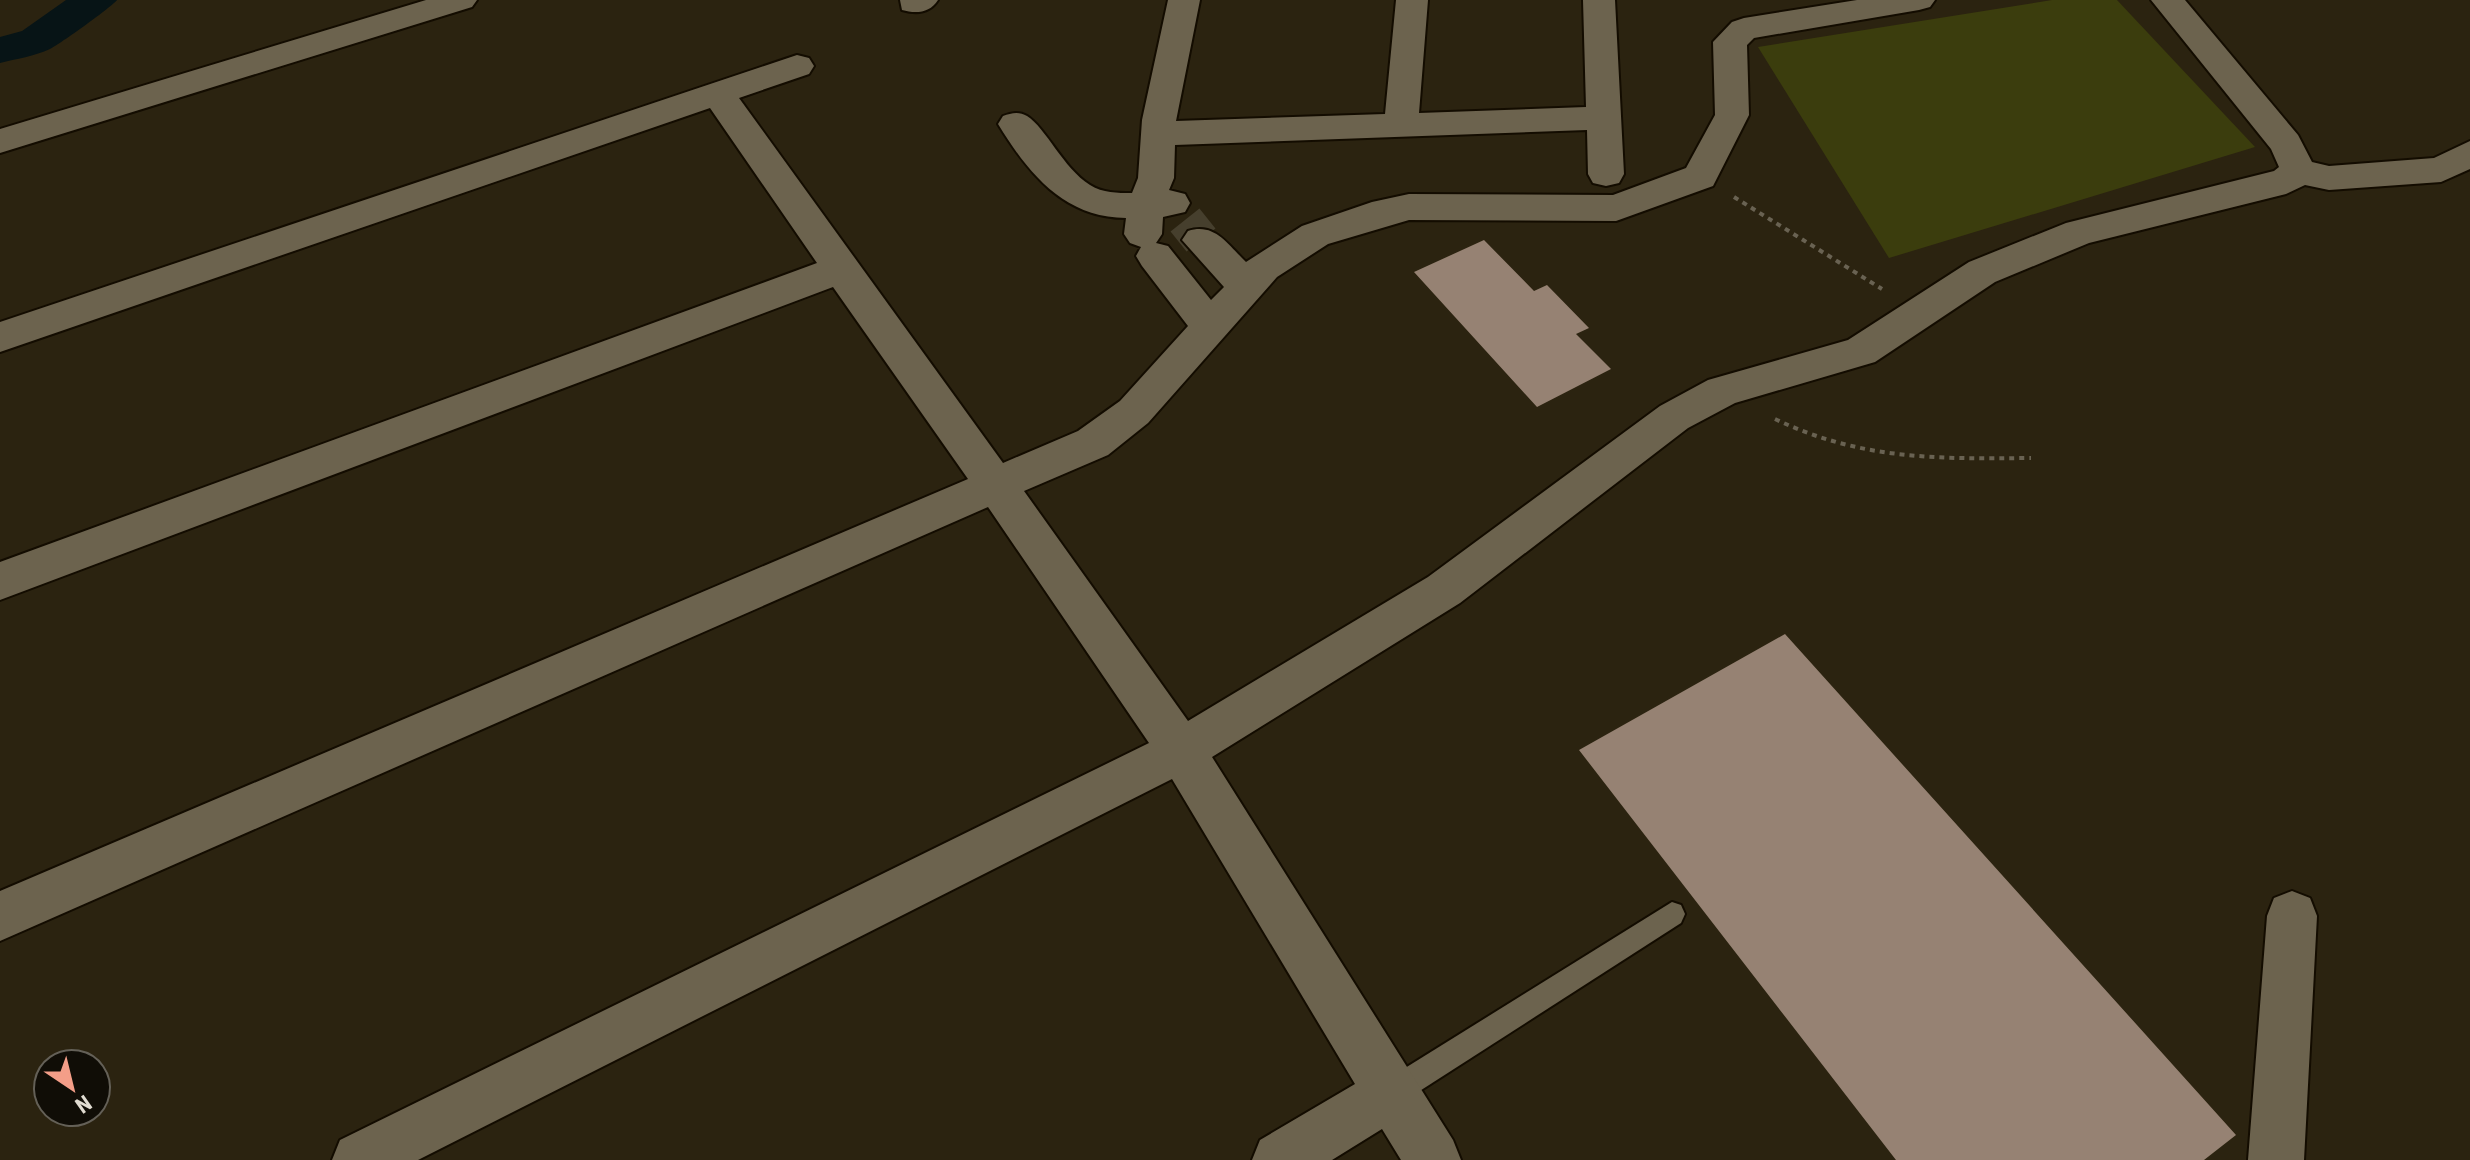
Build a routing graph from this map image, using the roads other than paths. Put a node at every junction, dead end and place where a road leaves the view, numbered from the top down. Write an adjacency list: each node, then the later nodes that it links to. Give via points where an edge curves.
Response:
1 (461, 0): 13 (street)
2 (1184, 0): 12 (street)
3 (1412, 0): 11 (street)
4 (1599, 0): 9 (street)
5 (1919, 0): 19 (street, via 1744,29 1730,42 1732,115 1700,177 1616,208 1409,207 1372,215 1315,235 1264,267)
6 (2167, 0): 15 (street, via 2286,144)
7 (797, 66): 8 (street)
8 (718, 94): 18 (street); 21 (street)
9 (1604, 118): 11 (street); 16 (street)
10 (1015, 124): 17 (street, via 1069,192 1084,201)
11 (1401, 125): 12 (street)
12 (1159, 134): 17 (street)
13 (0, 141)
14 (2470, 153): 15 (street, via 2441,170 2329,178)
15 (2299, 171): 24 (street, via 2286,181 2252,191 2079,232 1982,272 1861,351 1722,391 1674,417 1444,590)
16 (1606, 174)
17 (1165, 220): 19 (street); 20 (street)
18 (839, 270): 22 (street); 23 (street)
19 (1246, 286): 20 (street)
20 (1210, 326): 22 (street, via 1134,412 1093,443)
21 (0, 337)
22 (999, 486): 24 (street); 26 (street)
23 (0, 581)
24 (1181, 751): 28 (street); 29 (street)
25 (1672, 914): 28 (lane)
26 (0, 916)
27 (2292, 916): 32 (street)
28 (1391, 1093): 30 (street); 31 (street)
29 (360, 1160)
30 (1280, 1160)
31 (1433, 1160)
32 (2276, 1160)

